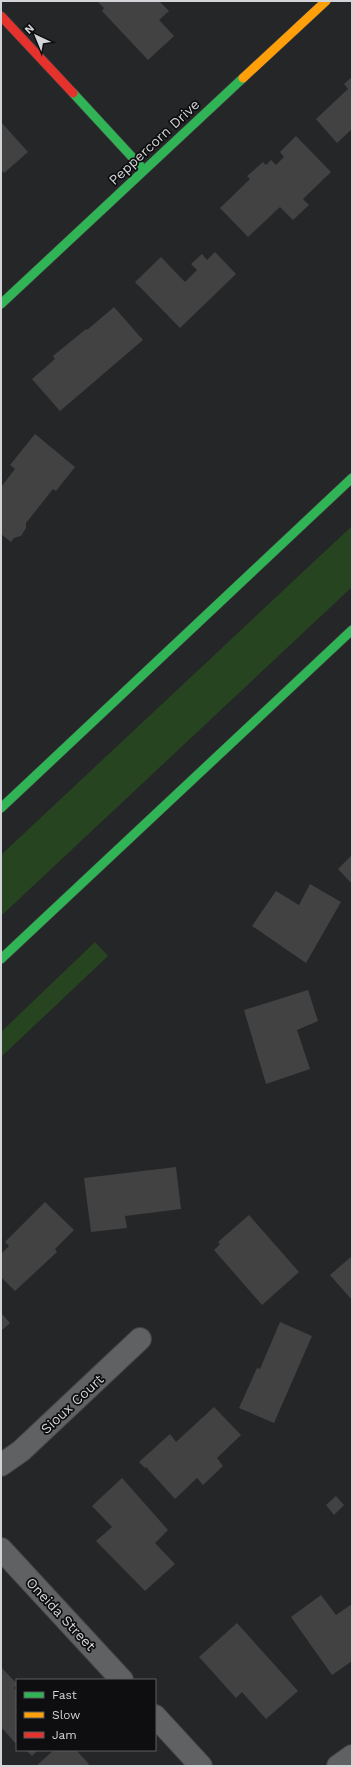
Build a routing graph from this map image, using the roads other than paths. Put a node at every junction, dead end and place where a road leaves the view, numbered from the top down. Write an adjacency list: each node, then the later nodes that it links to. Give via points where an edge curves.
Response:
1 (326, 1): 3 (main road, Peppercorn Drive)
2 (1, 16): 3 (main road)
3 (144, 170): 4 (main road, Peppercorn Drive)
4 (1, 304)
5 (352, 478): 7 (main road)
6 (352, 630): 8 (main road)
7 (1, 808)
8 (1, 959)
9 (140, 1339): 10 (street, Sioux Court, via 21,1451)
10 (1, 1465)
11 (1, 1549): 12 (street, Oneida Street)
12 (121, 1679)
13 (156, 1717): 15 (street)
14 (352, 1756): 16 (street)
15 (201, 1766)
16 (338, 1766)

